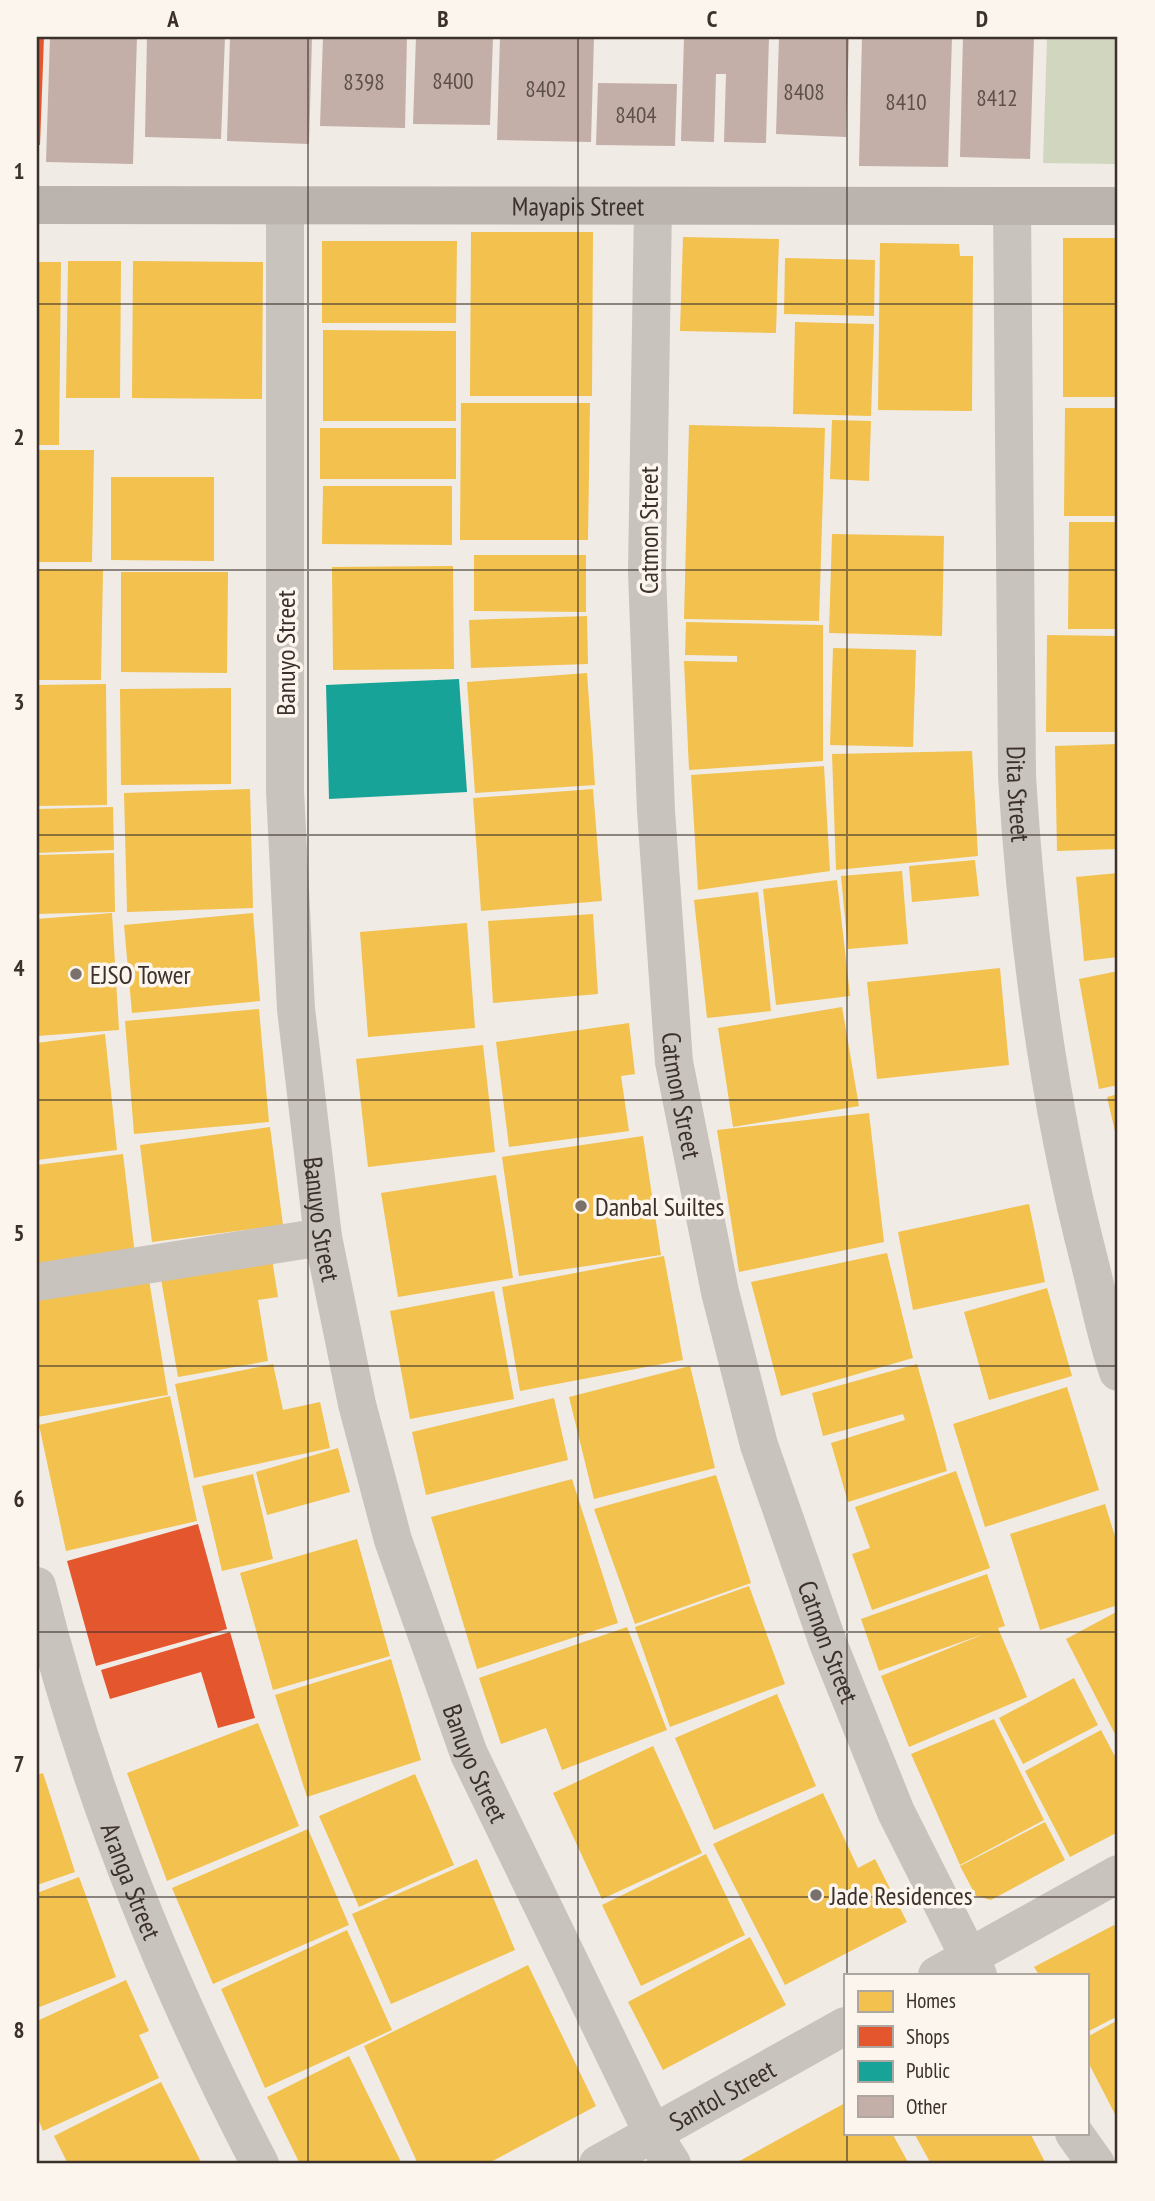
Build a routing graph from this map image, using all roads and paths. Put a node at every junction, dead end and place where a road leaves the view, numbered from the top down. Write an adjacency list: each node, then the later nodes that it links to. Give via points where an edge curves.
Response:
1 (37, 205): 2 (street, Mayapis Street)
2 (285, 206): 3 (street, Mayapis Street); 6 (street, Banuyo Street, via 285,791 296,1009)
3 (653, 206): 4 (street, Mayapis Street); 11 (street, Catmon Street, via 647,572 656,811 674,1062 720,1292 759,1445 828,1643)
4 (1013, 206): 5 (street, Mayapis Street); 8 (street, Dita Street, via 1017,776 1023,868 1045,1060 1076,1209)
5 (1118, 206)
6 (323, 1237): 7 (street); 14 (street, Banuyo Street, via 356,1404 390,1528 469,1754)
7 (37, 1282)
8 (1118, 1372)
9 (37, 1586): 15 (street, Aranga Street, via 97,1796 211,2070)
10 (1118, 1874): 11 (street)
11 (961, 1969)
12 (844, 2027): 14 (street, Santol Street)
13 (1075, 2134): 17 (street)
14 (662, 2149): 16 (street, Santol Street)
15 (260, 2164)
16 (598, 2164)
17 (1096, 2164)

